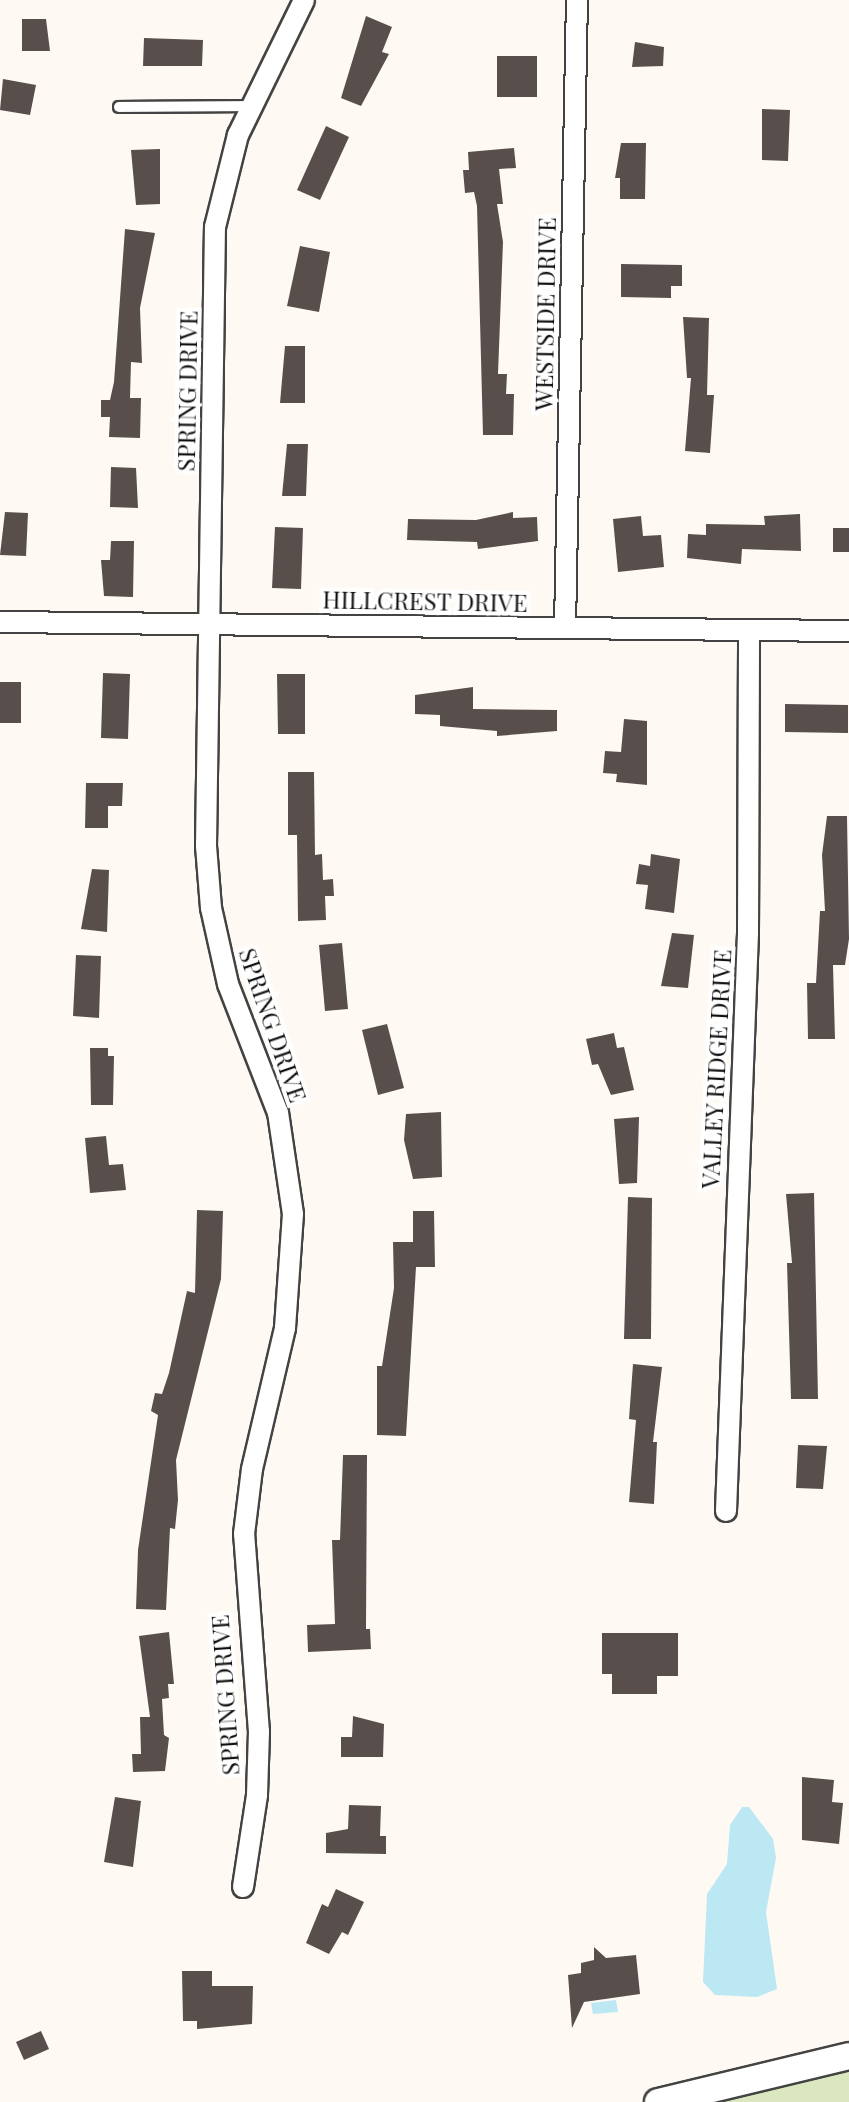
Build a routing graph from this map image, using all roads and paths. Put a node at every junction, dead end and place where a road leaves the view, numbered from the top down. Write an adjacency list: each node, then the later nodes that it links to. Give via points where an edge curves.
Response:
1 (304, 0): 3 (street, SPRING DRIVE)
2 (577, 0): 7 (street, WESTSIDE DRIVE)
3 (253, 106): 4 (lane); 6 (street, SPRING DRIVE, via 227,165 215,227)
4 (119, 107)
5 (0, 622): 6 (street, HILLCREST DRIVE)
6 (209, 624): 7 (street, HILLCREST DRIVE); 11 (street, SPRING DRIVE, via 206,846 211,908 228,984 278,1113 293,1214 285,1328 252,1469 244,1534 259,1732 257,1795)
7 (565, 628): 8 (street, HILLCREST DRIVE)
8 (749, 630): 9 (street, HILLCREST DRIVE); 10 (street, VALLEY RIDGE DRIVE, via 748,933)
9 (849, 631)
10 (726, 1511)
11 (243, 1887)
12 (849, 2056): 13 (street)
13 (658, 2102)

